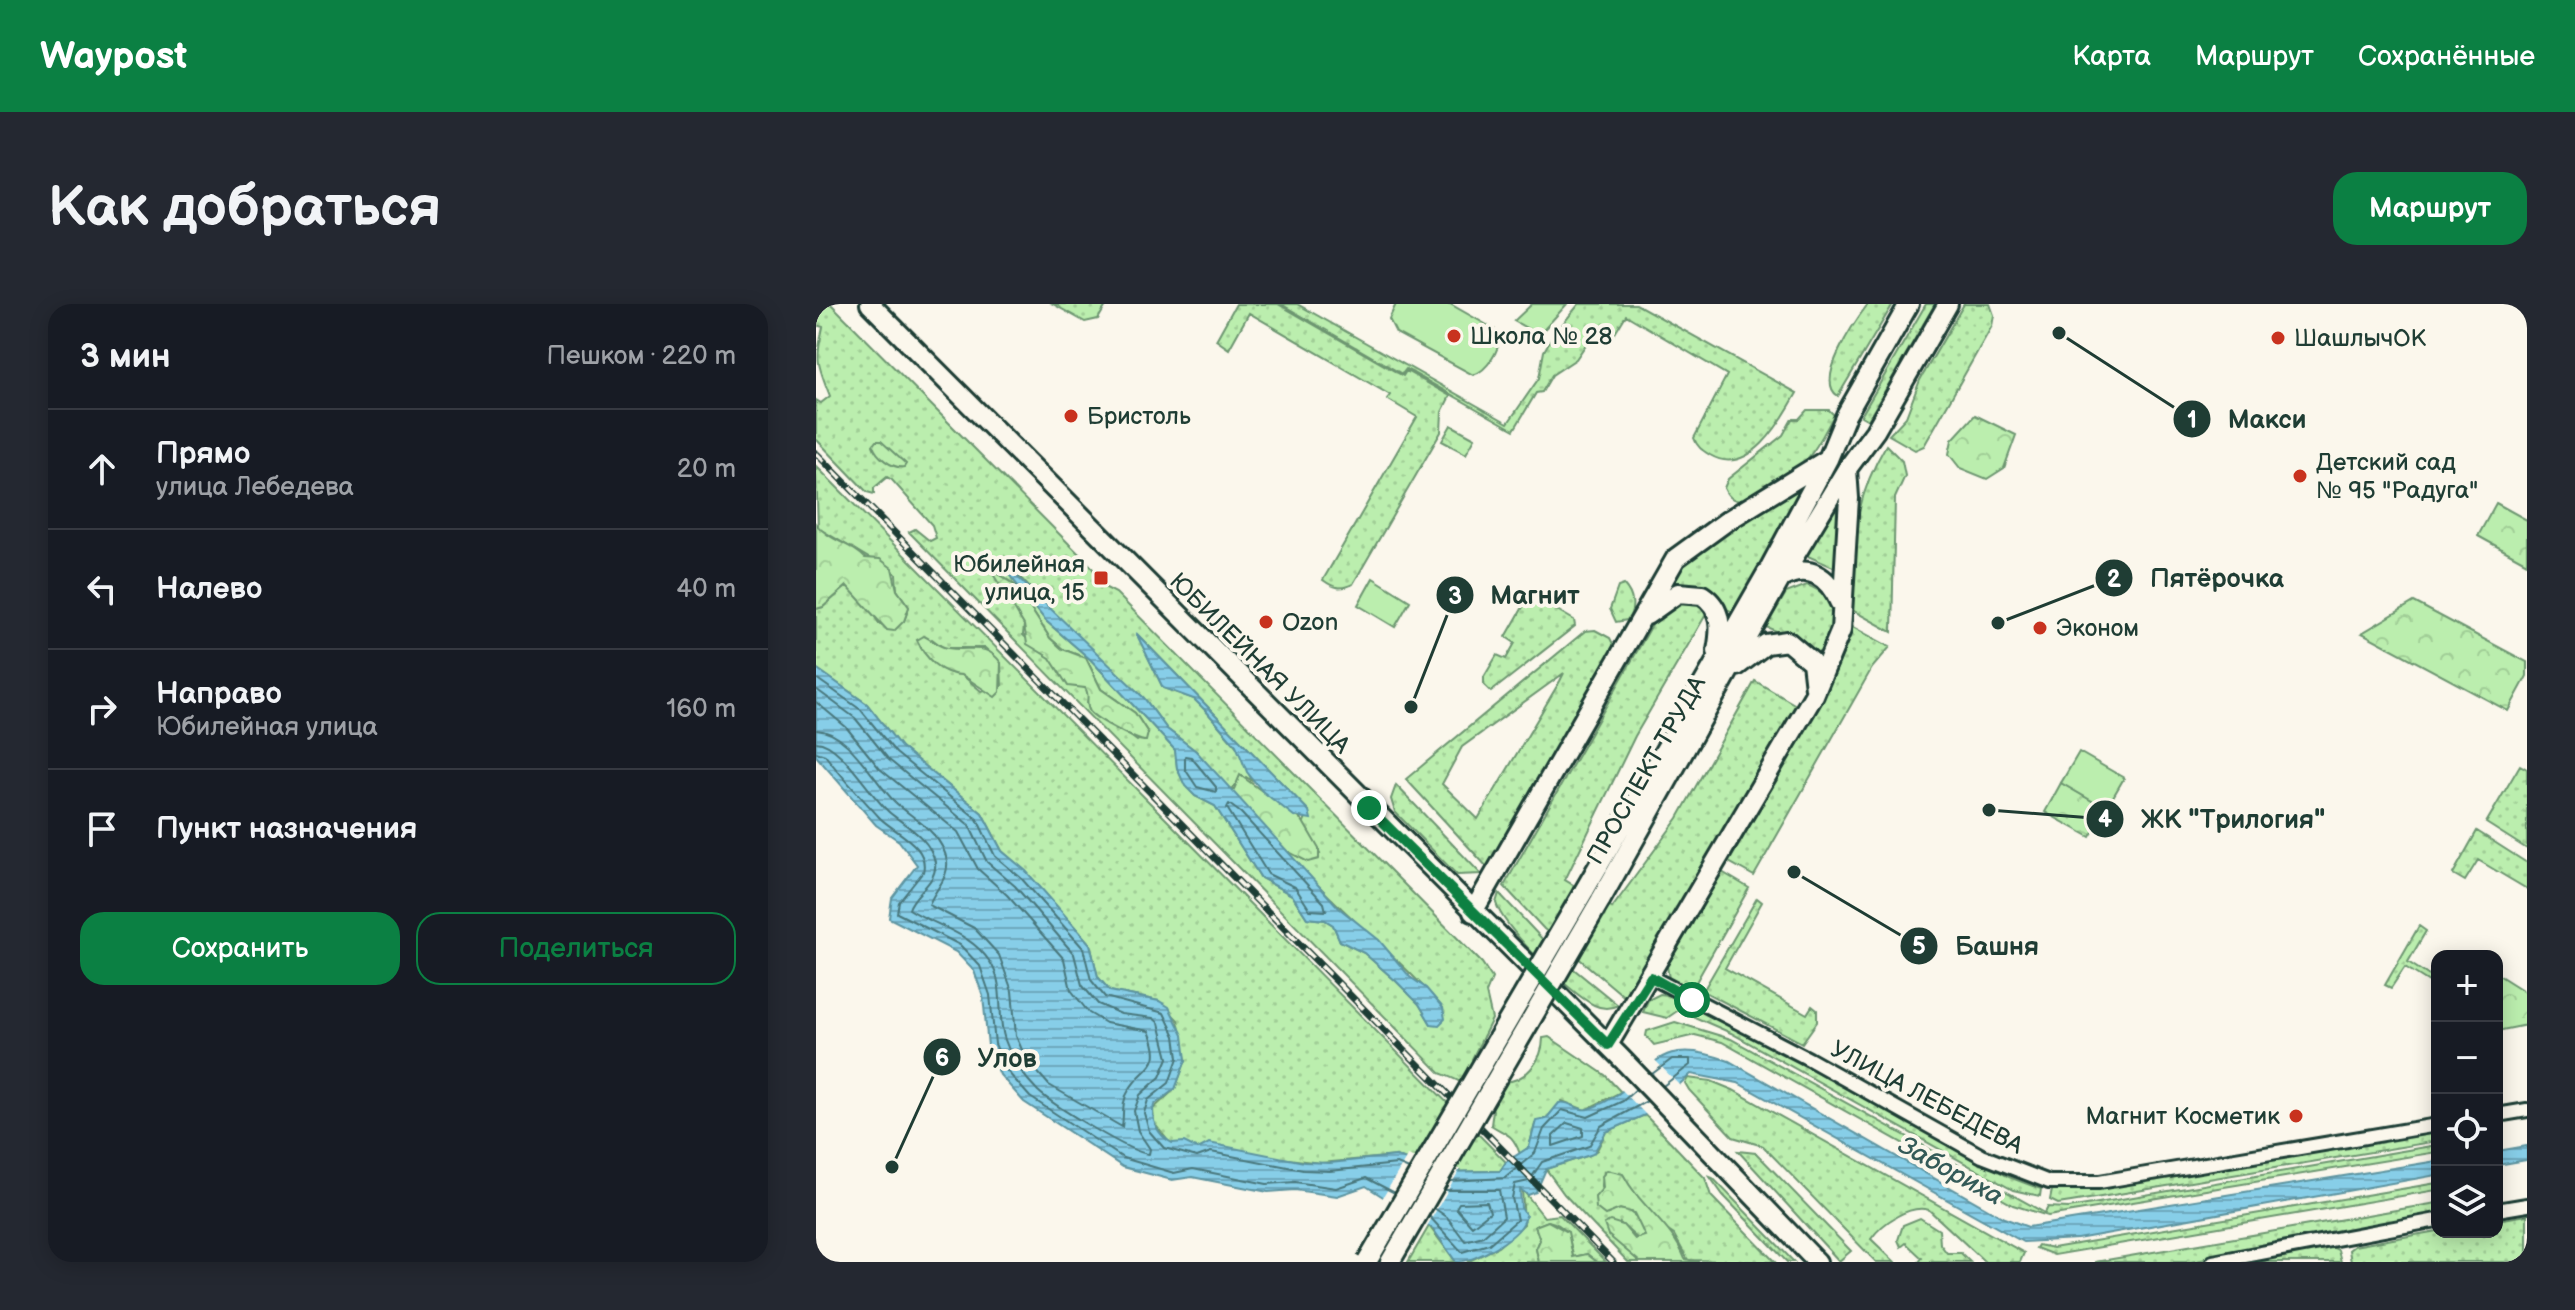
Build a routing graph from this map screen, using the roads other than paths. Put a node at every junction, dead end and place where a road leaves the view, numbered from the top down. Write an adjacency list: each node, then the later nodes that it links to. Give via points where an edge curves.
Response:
1 (870, 304): 12 (main road, ЮБИЛЕЙНАЯ УЛИЦА)
2 (1909, 304): 4 (main road, ПРОСПЕКТ ТРУДА, via 1846,415)
3 (1948, 304): 5 (main road, ПРОСПЕКТ ТРУДА, via 1875,431)
4 (1828, 459): 5 (main road); 8 (main road, via 1687,548 1669,567); 9 (main road, ПРОСПЕКТ ТРУДА)
5 (1847, 469): 6 (main road, ПРОСПЕКТ ТРУДА); 7 (main road)
6 (1781, 578): 7 (main road, via 1798,570 1816,573 1828,581); 9 (main road, ПРОСПЕКТ ТРУДА)
7 (1841, 604): 10 (main road, via 1838,643)
8 (1645, 617): 9 (main road, via 1672,596 1702,595 1721,623); 12 (main road)
9 (1722, 667): 10 (main road, via 1766,644 1787,641 1812,662); 11 (main road, ПРОСПЕКТ ТРУДА)
10 (1814, 695): 13 (main road)
11 (1592, 896): 21 (main road, ПРОСПЕКТ ТРУДА, bridge); 22 (main road, ПРОСПЕКТ ТРУДА, bridge)
12 (1473, 912): 14 (main road, ЮБИЛЕЙНАЯ УЛИЦА)
13 (1651, 977): 14 (main road); 17 (street, УЛИЦА ЛЕБЕДЕВА, via 1982,1156 2049,1182 2099,1182)
14 (1608, 1045): 23 (main road, ЮБИЛЕЙНАЯ УЛИЦА)
15 (2527, 1110): 16 (street)
16 (2503, 1114)
17 (2431, 1126)
18 (2527, 1205): 19 (street)
19 (2503, 1209)
20 (2431, 1221): 24 (street)
21 (1367, 1262)
22 (1390, 1262)
23 (1817, 1262)
24 (2213, 1262)

